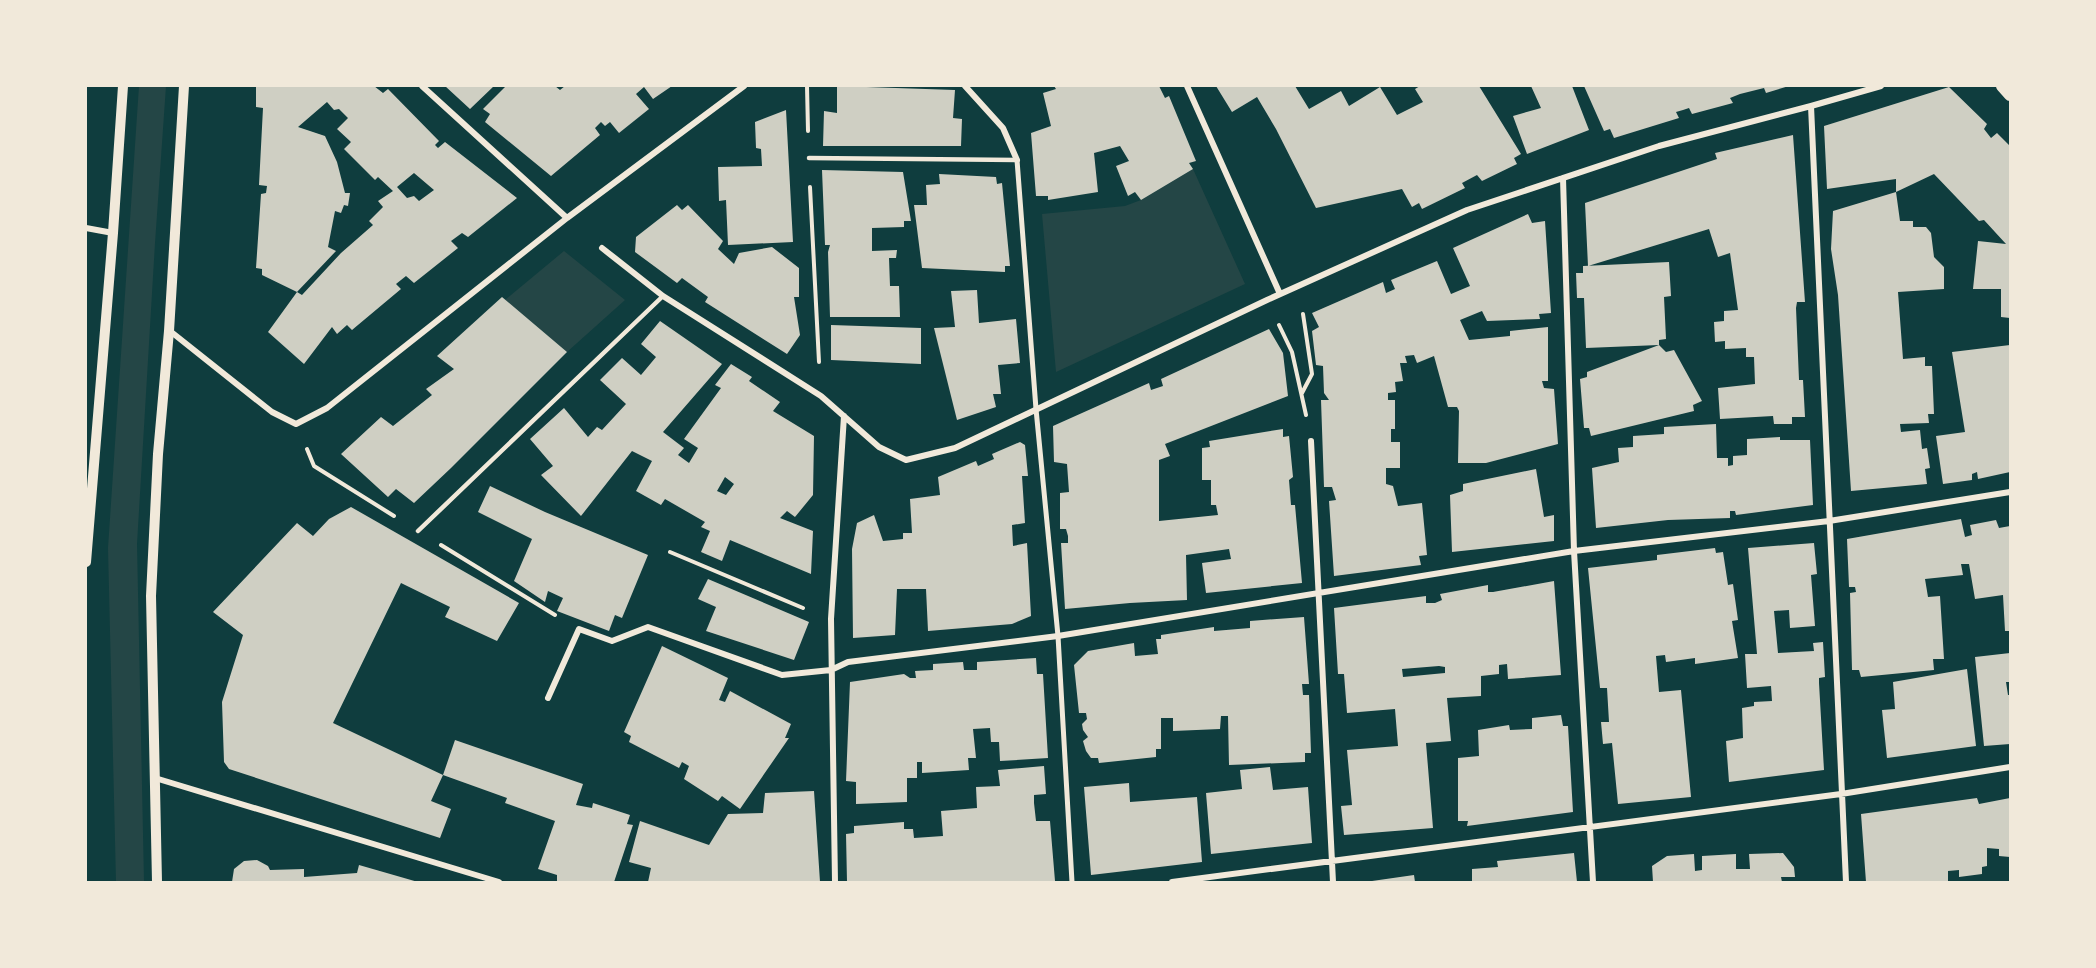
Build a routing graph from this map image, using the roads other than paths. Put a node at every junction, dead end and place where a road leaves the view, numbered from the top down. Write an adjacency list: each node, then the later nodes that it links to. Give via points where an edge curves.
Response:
1 (123, 86): 16 (street)
2 (184, 86): 20 (street)
3 (422, 86): 14 (street)
4 (744, 86): 14 (street)
5 (965, 86): 12 (street, via 1003,128)
6 (1187, 86): 18 (street)
7 (1881, 86): 10 (street)
8 (2002, 86): 9 (main road)
9 (2010, 95)
10 (1811, 106): 13 (street, via 1659,146); 25 (street)
11 (809, 158): 12 (lane)
12 (1017, 160): 21 (street)
13 (1563, 178): 18 (street, via 1467,210); 27 (street)
14 (567, 218): 20 (street, via 327,408 296,424 272,412)
15 (86, 228): 16 (street)
16 (113, 233): 28 (street)
17 (602, 248): 19 (street)
18 (1280, 294): 21 (street)
19 (663, 296): 22 (street, via 821,396); 26 (lane)
20 (169, 331): 34 (street, via 151,596)
21 (1036, 409): 22 (street, via 955,448 906,460 879,447); 30 (street)
22 (844, 416): 31 (street)
23 (1311, 441): 29 (street)
24 (2010, 492): 25 (street)
25 (1829, 521): 27 (street); 35 (street)
26 (417, 531)
27 (1574, 551): 29 (street); 36 (street)
28 (86, 562)
29 (1319, 595): 30 (street); 37 (street)
30 (1058, 636): 31 (street, via 848,662); 41 (street)
31 (831, 670): 32 (street, via 782,675 648,627 612,641 579,629); 40 (street)
32 (548, 698)
33 (2010, 767): 35 (street)
34 (155, 778): 38 (street); 39 (street)
35 (1841, 794): 36 (street); 45 (street)
36 (1590, 829): 37 (street); 44 (street)
37 (1332, 862): 42 (street); 43 (street)
38 (157, 882)
39 (500, 882)
40 (834, 882)
41 (1072, 882)
42 (1172, 882)
43 (1333, 882)
44 (1593, 882)
45 (1846, 882)

